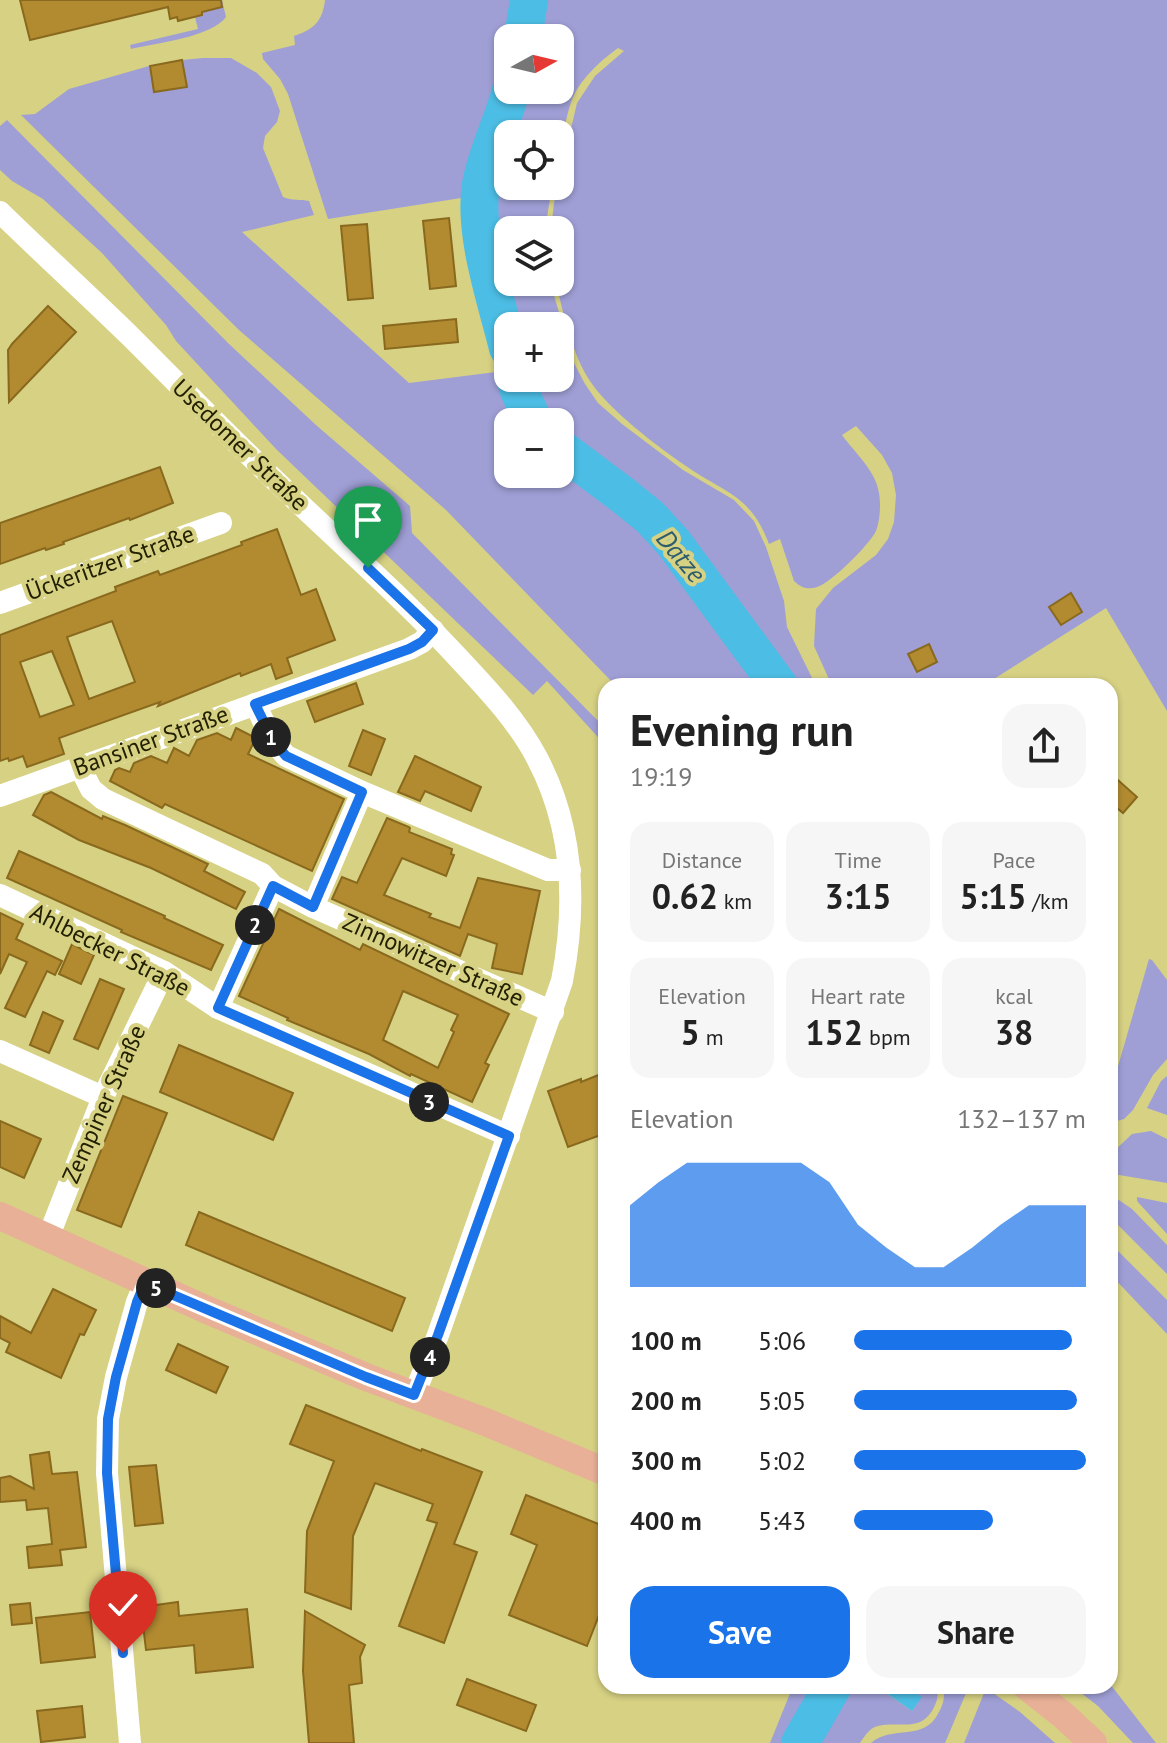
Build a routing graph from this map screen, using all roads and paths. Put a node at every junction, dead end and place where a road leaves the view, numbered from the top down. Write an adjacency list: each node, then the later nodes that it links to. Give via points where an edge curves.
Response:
1 (0, 212): 4 (street, Usedomer Straße)
2 (221, 523): 3 (street, Ückeritzer Straße)
3 (0, 603)
4 (433, 630): 5 (street, Bansiner Straße, via 409,649); 9 (street, Usedomer Straße, via 501,703 531,748 560,814)
5 (255, 704): 6 (street, Bansiner Straße); 7 (street, via 286,756)
6 (80, 767): 8 (street, Bansiner Straße); 10 (street, Zinnowitzer Straße, via 103,799 262,874)
7 (362, 792): 9 (street, via 548,870); 12 (street, Zinnowitzer Straße)
8 (0, 796)
9 (570, 870): 15 (street, Usedomer Straße, via 568,948)
10 (273, 886): 12 (street, Zinnowitzer Straße); 14 (street, Ahlbecker Straße)
11 (0, 895): 13 (street, Ahlbecker Straße)
12 (313, 907): 15 (street, Zinnowitzer Straße)
13 (164, 972): 14 (street, Ahlbecker Straße); 17 (street, Zempiner Straße)
14 (218, 1008): 18 (street, Ahlbecker Straße)
15 (553, 1012): 18 (street, Usedomer Straße)
16 (0, 1051): 17 (street)
17 (103, 1097): 20 (street, Zempiner Straße)
18 (509, 1136): 22 (street, Usedomer Straße)
19 (0, 1216): 20 (main road)
20 (48, 1238): 21 (main road)
21 (145, 1283): 22 (main road); 25 (street, via 108,1419 107,1473)
22 (414, 1395): 23 (main road)
23 (598, 1469)
24 (1036, 1694): 26 (main road)
25 (130, 1743)
26 (1093, 1743)

